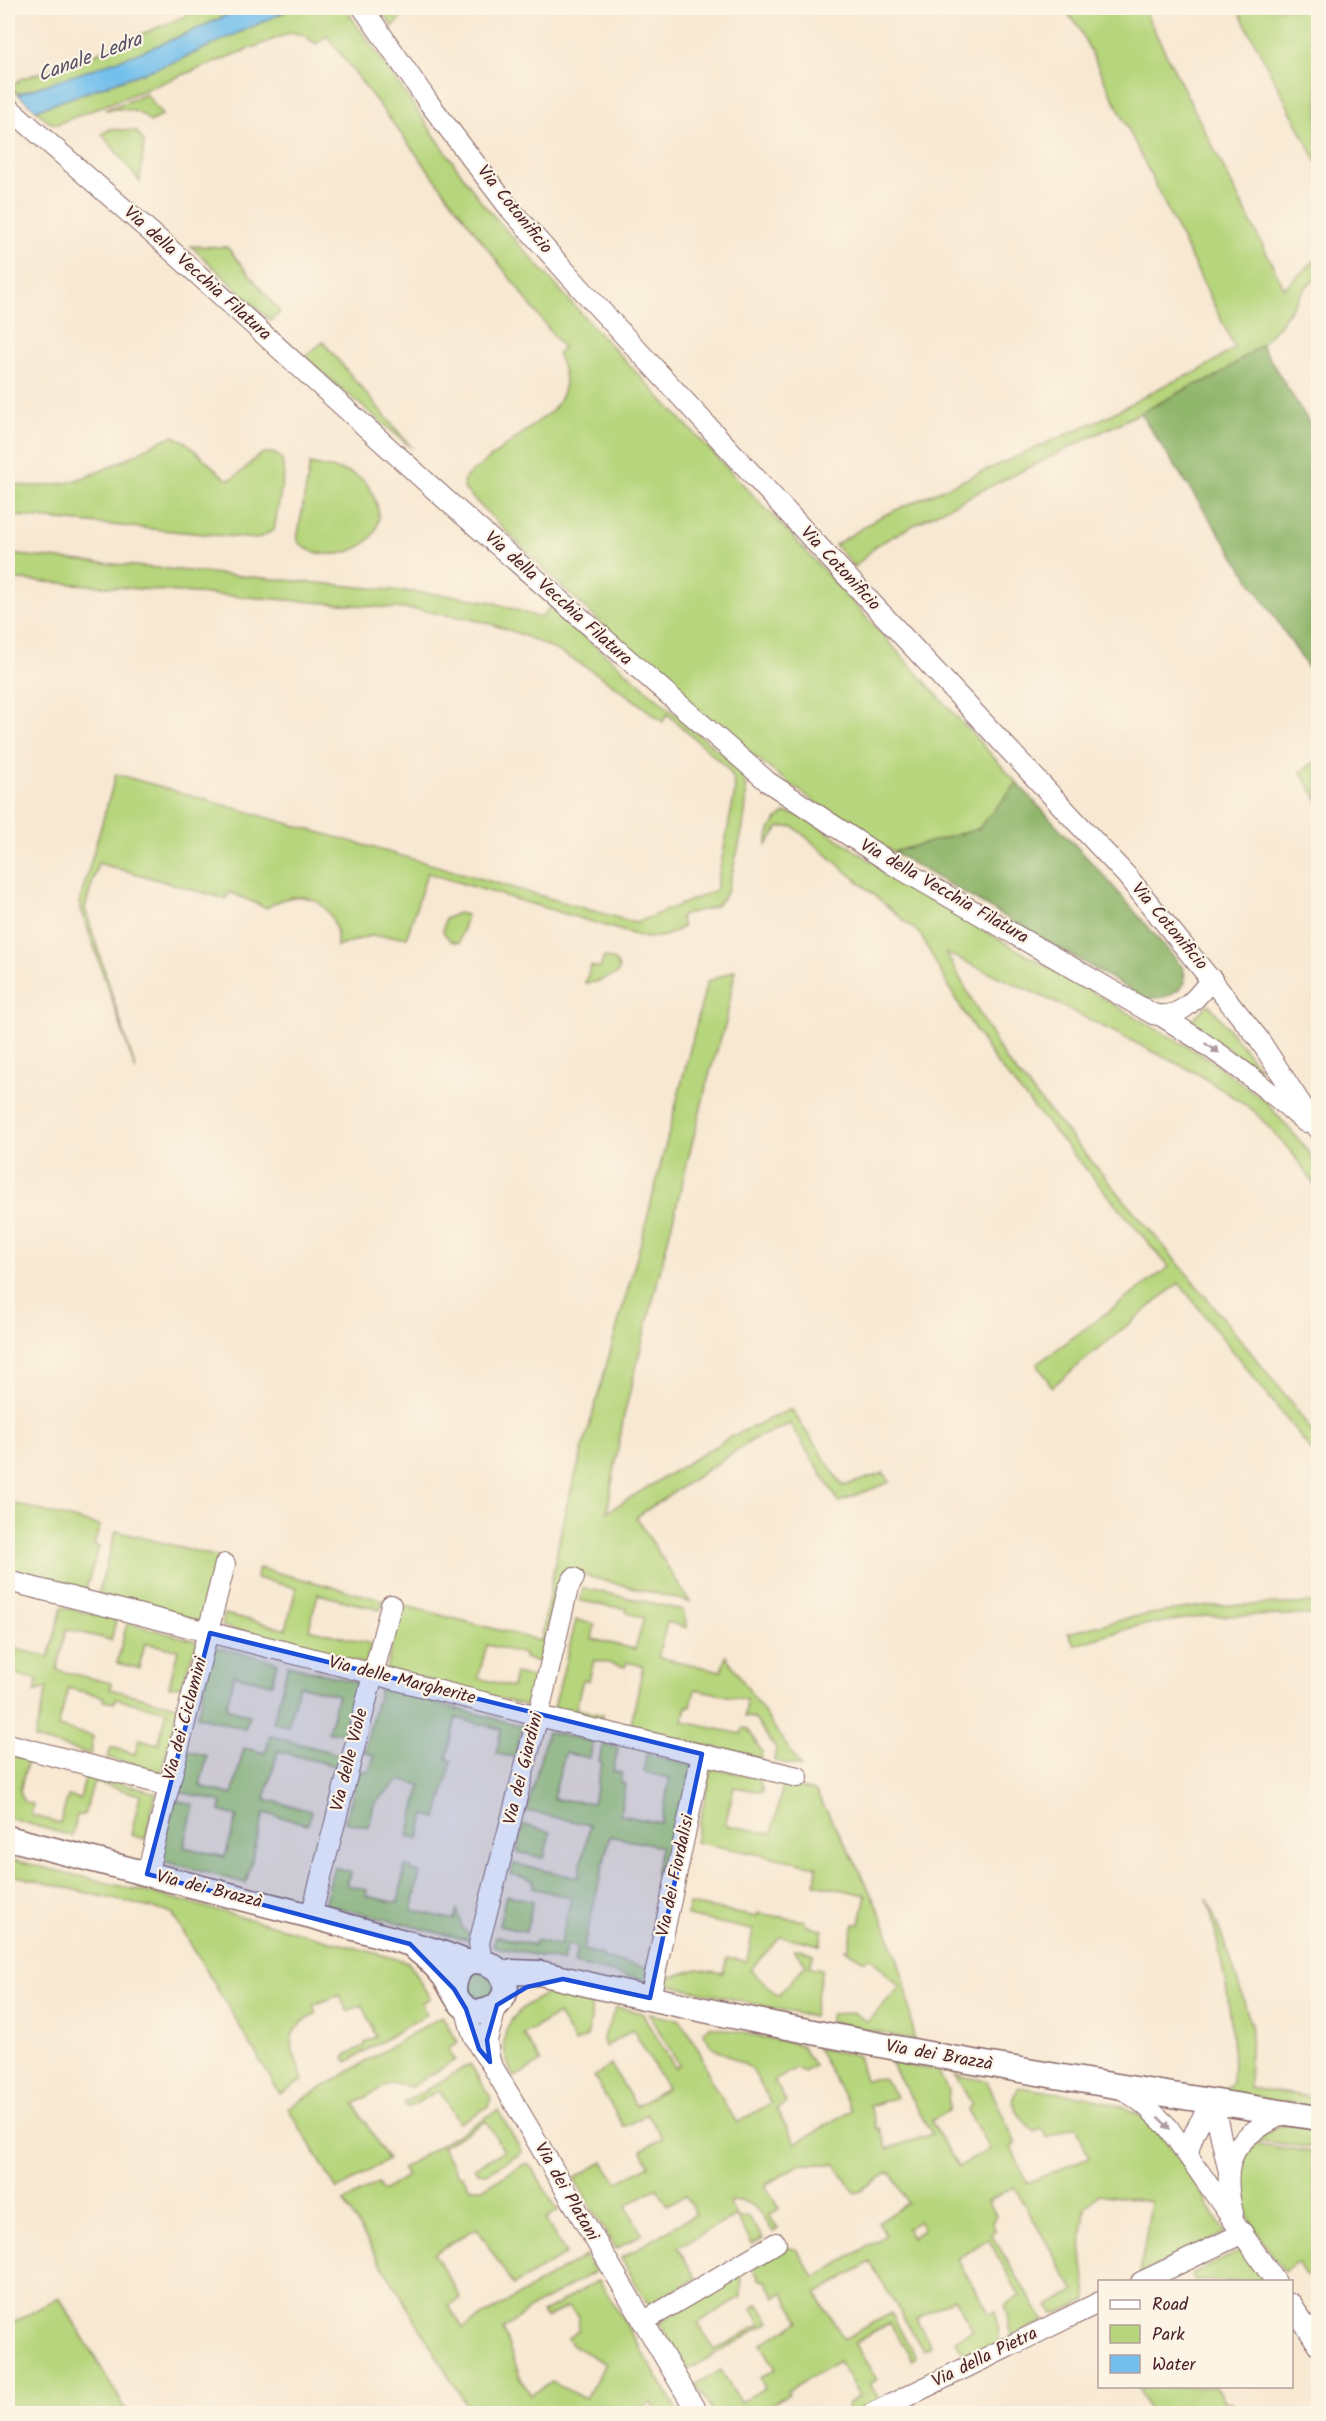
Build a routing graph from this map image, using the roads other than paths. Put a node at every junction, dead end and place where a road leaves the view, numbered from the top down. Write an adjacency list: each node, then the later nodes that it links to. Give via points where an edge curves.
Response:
1 (363, 8): 3 (street, Via Cotonificio, via 510,209 1127,876)
2 (8, 107): 4 (street, Via della Vecchia Filatura, via 768,782 892,864)
3 (1212, 980): 4 (street, via 1186,1007); 5 (street, Via Cotonificio, via 1258,1038)
4 (1163, 1017): 6 (street, Via della Vecchia Filatura, one-way to 6, via 1213,1047 1267,1088)
5 (1318, 1130)
6 (1318, 1135)
7 (225, 1564): 11 (street, Via dei Ciclamini)
8 (574, 1578): 13 (street, Via dei Giardini, via 567,1588)
9 (8, 1581): 11 (street, Via delle Margherite)
10 (392, 1605): 12 (street, Via delle Viole)
11 (210, 1633): 12 (street, Via delle Margherite); 17 (street, Via dei Ciclamini)
12 (372, 1673): 13 (street, Via delle Margherite); 20 (street, Via delle Viole)
13 (538, 1716): 15 (street, Via delle Margherite); 22 (street, Via dei Giardini)
14 (8, 1744): 17 (street)
15 (702, 1754): 16 (street, Via delle Margherite); 24 (street, Via dei Fiordalisi)
16 (798, 1777)
17 (168, 1786): 19 (street, Via dei Ciclamini)
18 (8, 1838): 19 (main road, Via dei Brazzà)
19 (147, 1874): 20 (main road, Via dei Brazzà)
20 (310, 1916): 21 (main road, Via dei Brazzà)
21 (410, 1944): 22 (main road, Via dei Brazzà); 25 (main road, Via dei Brazzà, via 428,1959)
22 (475, 1962): 23 (main road, Via dei Brazzà, via 494,1966); 25 (main road, via 457,1973)
23 (500, 1993): 24 (main road, Via dei Brazzà, via 512,1972 540,1973); 25 (main road, Via dei Brazzà, via 482,2012 473,2012); 26 (street, via 488,2040)
24 (650, 1998): 27 (main road, Via dei Brazzà, via 818,2034)
25 (460, 1999): 26 (street, Via dei Platani, via 479,2049)
26 (490, 2062): 39 (street, Via dei Platani)
27 (1118, 2086): 28 (main road, Via dei Brazzà); 31 (street, one-way to 31, via 1168,2127)
28 (1213, 2102): 29 (main road, Via dei Brazzà); 31 (street, via 1198,2123); 32 (street)
29 (1286, 2113): 30 (main road, Via dei Brazzà); 32 (street, via 1248,2134)
30 (1318, 2118)
31 (1188, 2154): 33 (street)
32 (1228, 2168): 33 (street, via 1227,2192)
33 (1239, 2226): 35 (street); 36 (street)
34 (776, 2243): 39 (street)
35 (1144, 2280)
36 (1275, 2280)
37 (1098, 2303): 42 (street, Via della Pietra)
38 (1293, 2306): 40 (street)
39 (643, 2322): 41 (street, Via dei Platani)
40 (1318, 2345)
41 (698, 2414)
42 (871, 2414)

